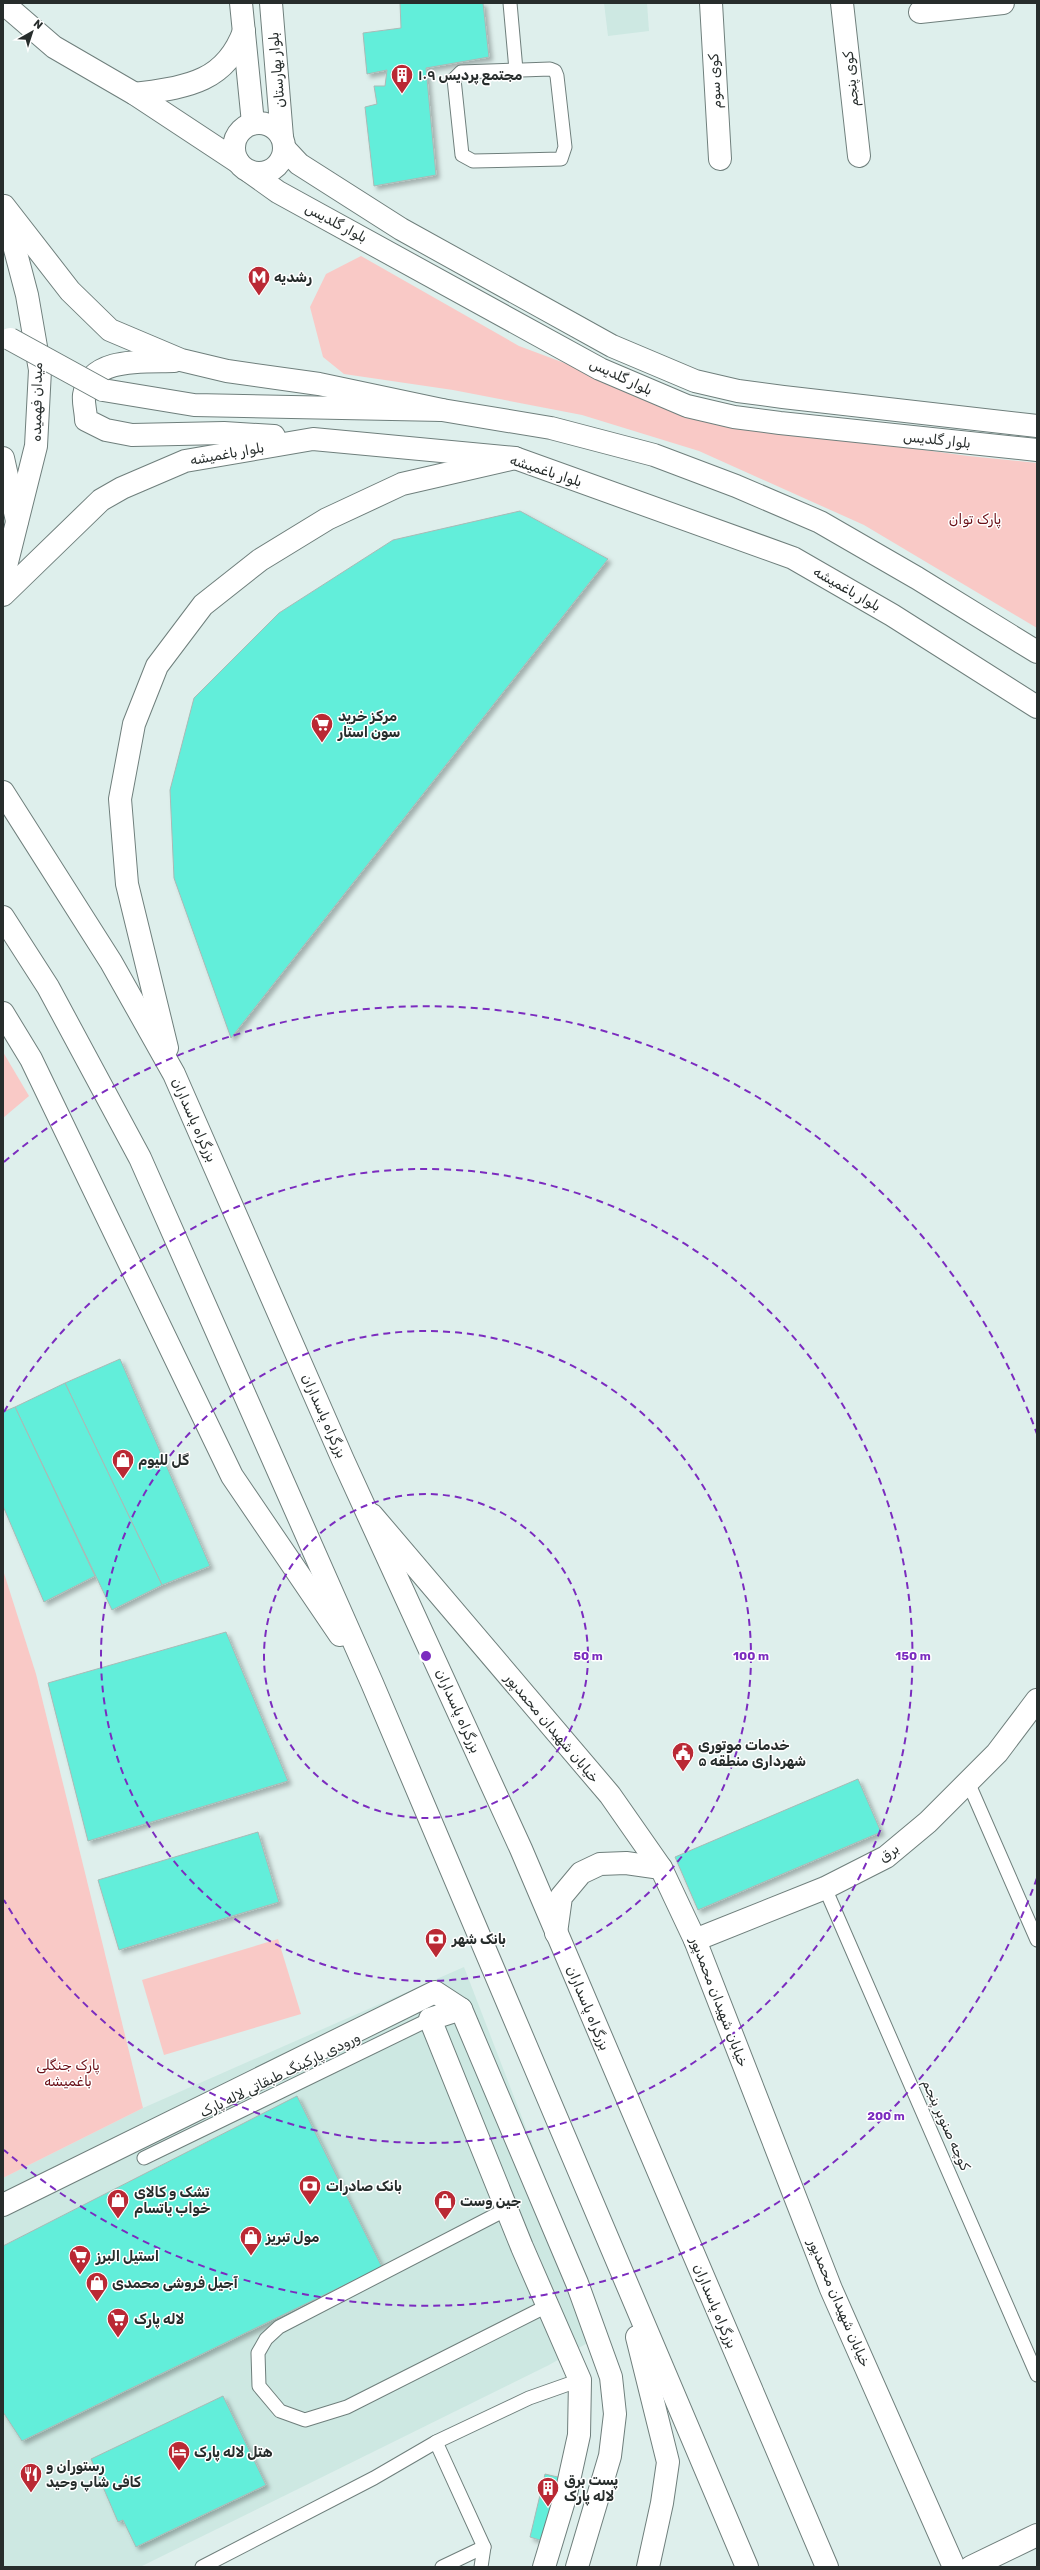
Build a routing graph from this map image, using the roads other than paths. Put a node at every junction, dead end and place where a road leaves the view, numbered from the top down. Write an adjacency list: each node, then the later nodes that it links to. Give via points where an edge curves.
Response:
1 (3, 3): 11 (main road, بلوار گلدیس, via 54,47)
2 (241, 3): 9 (main road, بلوار بهارستان)
3 (271, 3): 13 (main road, بلوار بهارستان)
4 (510, 3): 10 (lane)
5 (711, 3): 15 (main road, کوی سوم)
6 (842, 3): 14 (main road, کوی پنجم)
7 (1003, 3): 8 (main road)
8 (920, 12)
9 (244, 31): 11 (main road, via 237,50 214,74 173,88); 12 (main road, بلوار بهارستان)
10 (516, 70): 10 (lane, via 461,72 454,79 462,155 466,159 473,162 561,159 565,147 555,71)
11 (135, 94): 16 (main road, بلوار گلدیس)
12 (252, 123): 13 (main road, via 260,122 273,126); 16 (main road, via 242,129 235,139 235,155)
13 (283, 143): 16 (main road, via 280,162 276,167 264,173); 21 (main road, بلوار گلدیس, via 299,164 401,229 612,346 695,381 783,397)
14 (859, 156)
15 (720, 159)
16 (244, 167): 23 (main road, بلوار گلدیس, via 278,192 600,369 687,406 780,423)
17 (4, 205): 19 (main road, via 70,291 110,330); 26 (main road, میدان فهمیده, via 27,295 40,370 36,446)
18 (3, 334): 20 (main road, bridge, via 103,390 194,405)
19 (181, 360): 20 (main road, via 227,371 319,384); 22 (main road, via 118,363 95,374 84,394 86,420 106,430 132,435 224,434)
20 (442, 410): 29 (main road, via 551,428 639,451 736,486 820,522)
21 (1037, 426)
22 (313, 439): 25 (main road, بلوار باغمیشه); 28 (main road, بلوار باغمیشه, via 185,461 122,488 101,500)
23 (1037, 450)
24 (3, 458): 26 (main road)
25 (514, 458): 30 (main road, بلوار باغمیشه, via 792,558 892,615); 34 (main road, via 402,484 327,519 260,560 203,605 157,666 134,724 120,800 127,884)
26 (17, 521): 27 (main road, میدان فهمیده)
27 (3, 578)
28 (3, 595)
29 (1037, 652)
30 (1037, 707)
31 (3, 792): 34 (main road, بزرگراه پاسداران, via 111,962)
32 (3, 917): 36 (main road, via 48,987 140,1158)
33 (3, 1013): 36 (main road, via 31,1059 232,1476)
34 (174, 1074): 35 (main road, بزرگراه پاسداران)
35 (366, 1508): 39 (main road, خیابان شهیدان محمدپور, via 610,1796); 41 (main road, بزرگراه پاسداران)
36 (372, 1683): 50 (main road)
37 (1037, 1701): 38 (main road, برق, via 997,1752)
38 (968, 1782): 40 (main road, برق, via 928,1822 886,1857); 43 (lane)
39 (661, 1868): 41 (main road, via 626,1863 600,1864 581,1874 561,1897); 42 (main road, خیابان شهیدان محمدپور)
40 (825, 1888): 42 (main road, برق); 52 (lane, کوچه صنوبر پنجم)
41 (556, 1933): 65 (main road, بزرگراه پاسداران)
42 (695, 1940): 66 (main road, خیابان شهیدان محمدپور, via 831,2289)
43 (1037, 1940)
44 (461, 2009): 45 (main road); 47 (main road, via 435,1992); 55 (main road, via 576,2283 611,2377 615,2414)
45 (430, 2019): 46 (lane, ورودی پارکینگ طبقاتی لاله پارک); 48 (main road)
46 (144, 2158)
47 (3, 2204)
48 (507, 2209): 49 (main road); 51 (lane, via 279,2327 266,2339 258,2353 259,2386 280,2411 305,2420 347,2407)
49 (519, 2239): 51 (main road); 55 (main road, via 543,2230 599,2377)
50 (623, 2275): 63 (main road, via 668,2462); 64 (main road)
51 (547, 2306): 53 (main road)
52 (1037, 2375)
53 (580, 2380): 54 (lane, via 529,2398); 61 (main road, via 578,2435 566,2494)
54 (436, 2442): 57 (lane); 58 (lane, via 374,2478)
55 (610, 2456): 62 (main road)
56 (1037, 2535): 67 (main road)
57 (484, 2547): 59 (lane); 60 (lane)
58 (205, 2566)
59 (442, 2567)
60 (481, 2567)
61 (544, 2567)
62 (577, 2567)
63 (648, 2567)
64 (747, 2567)
65 (827, 2567)
66 (954, 2567)
67 (971, 2567)

